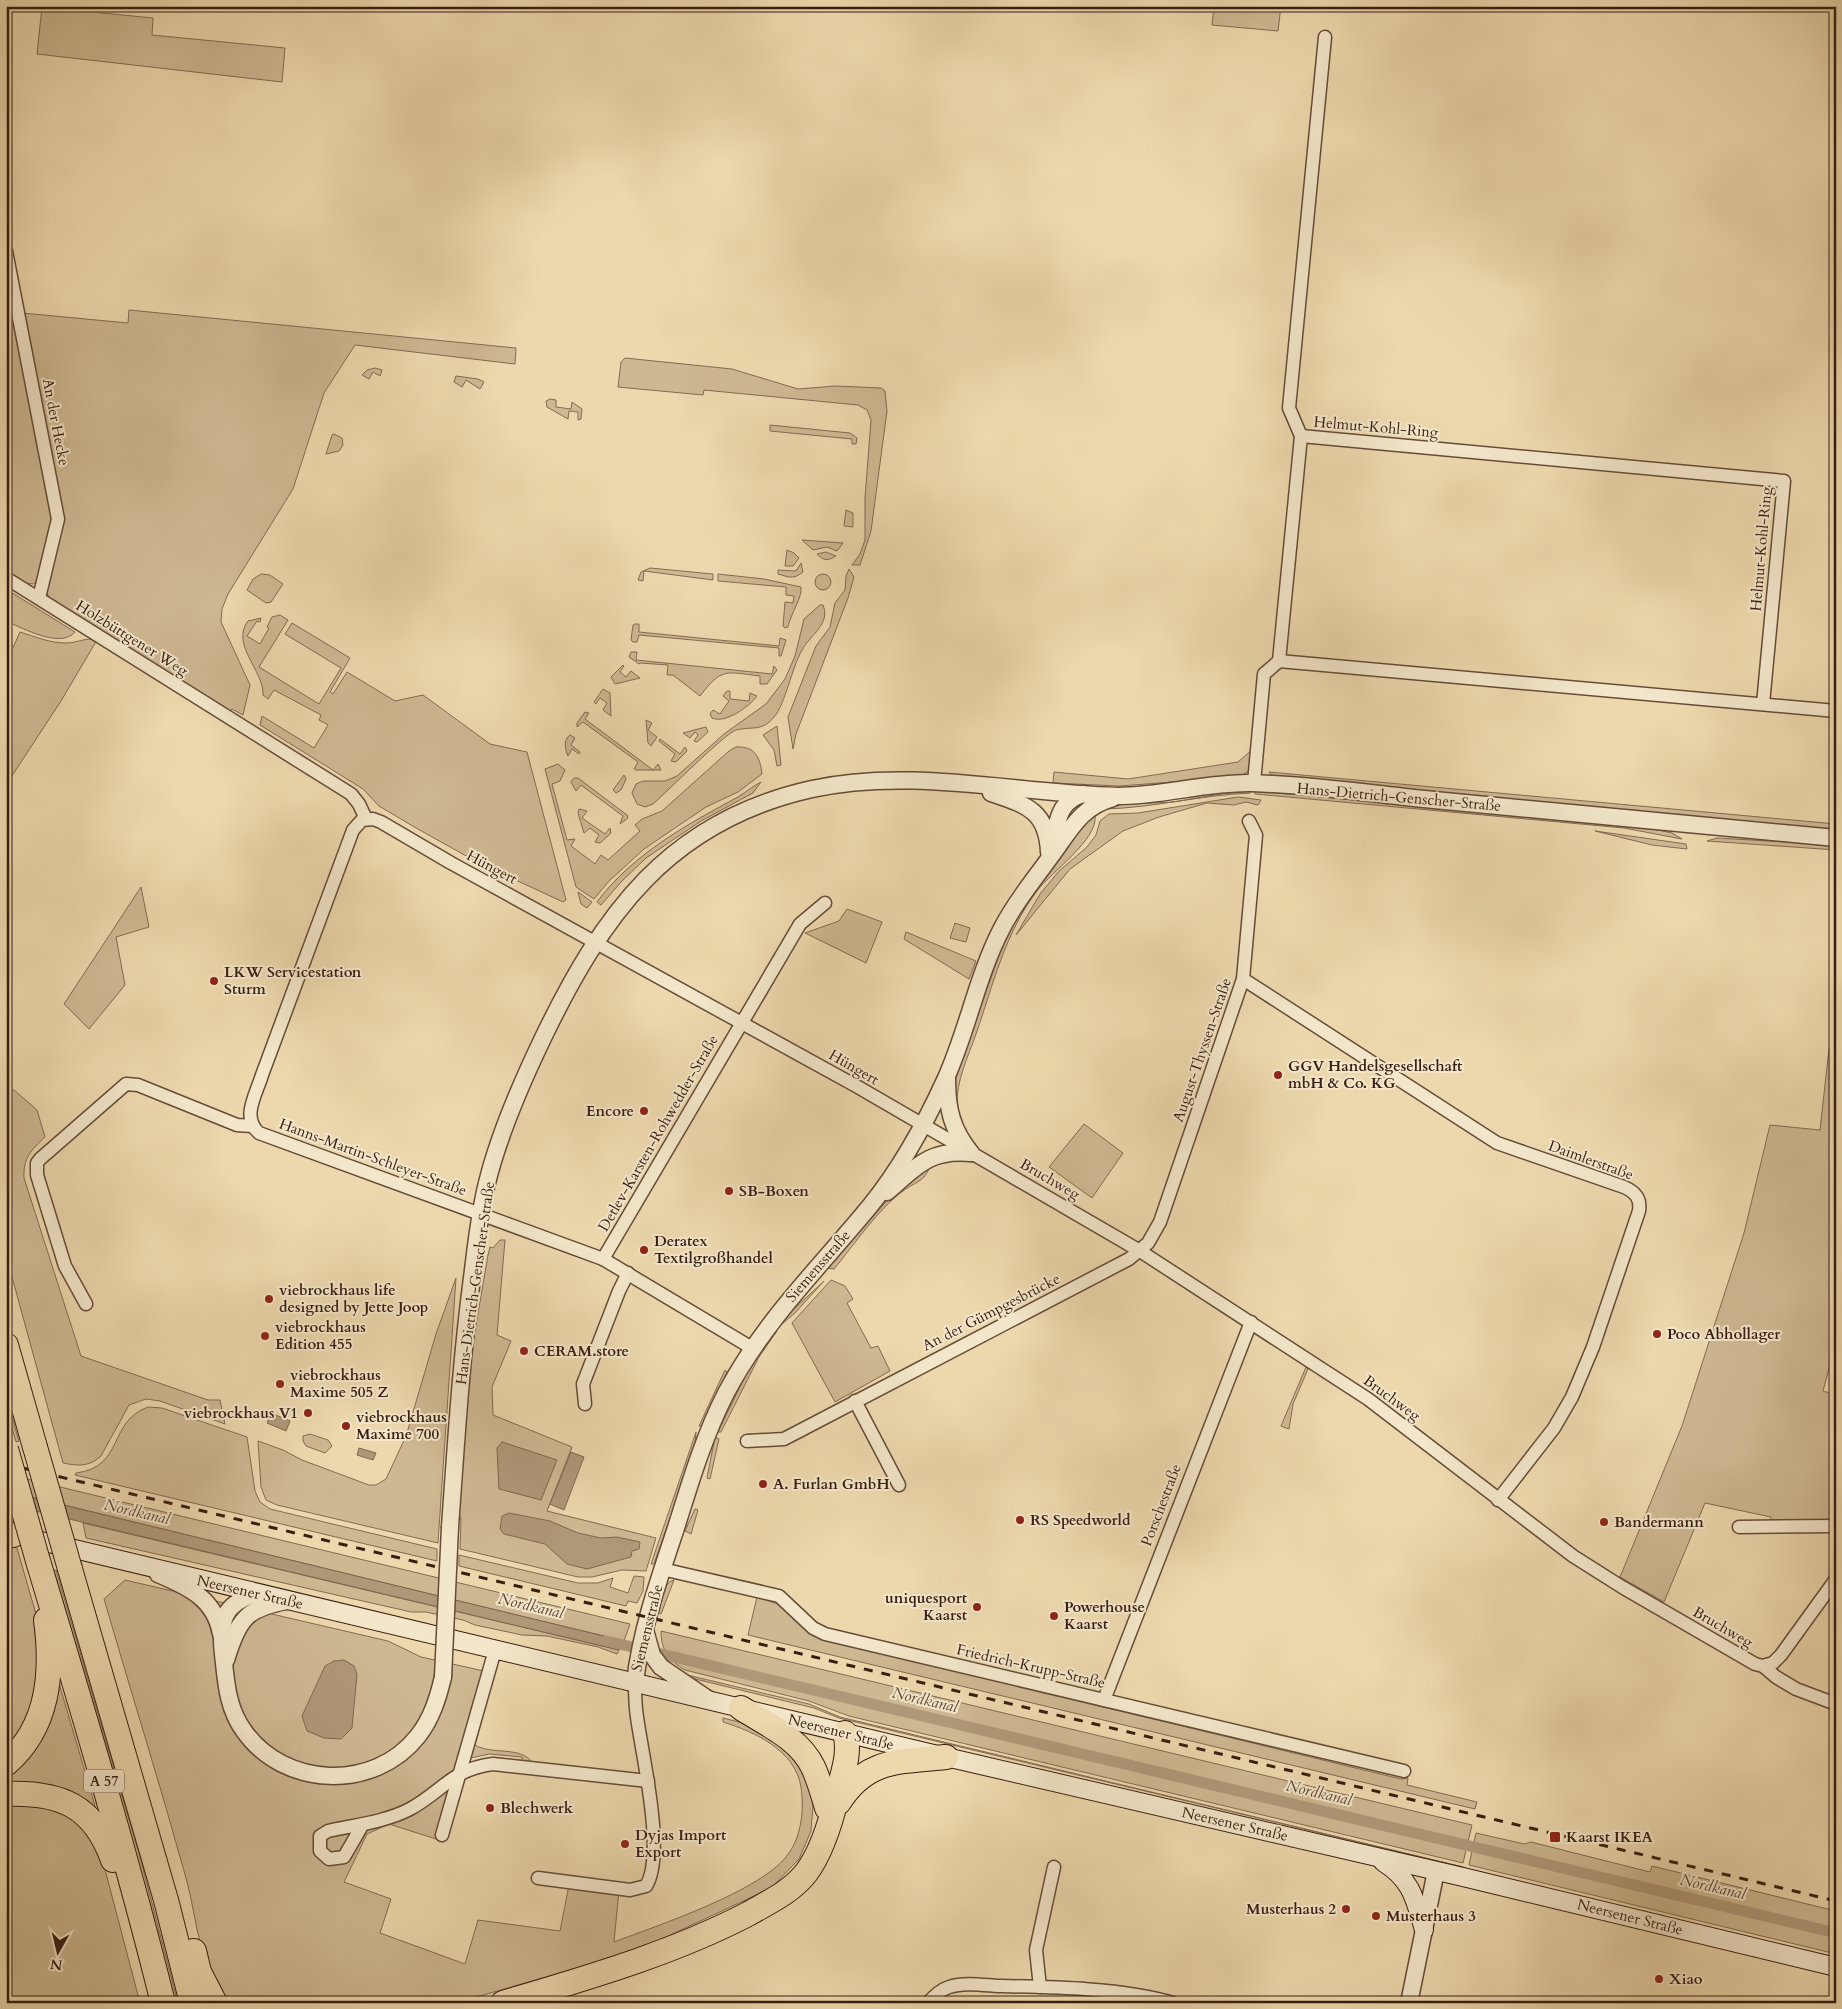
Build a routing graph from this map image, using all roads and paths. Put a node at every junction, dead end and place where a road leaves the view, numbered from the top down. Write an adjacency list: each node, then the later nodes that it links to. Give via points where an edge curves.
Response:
1 (1325, 37): 3 (street, via 1289,408)
2 (6, 251): 5 (street, An der Hecke, via 58,519)
3 (1301, 436): 6 (street, Helmut-Kohl-Ring); 7 (street, Helmut-Kohl-Ring, via 1784,481)
4 (6, 578): 5 (street, Holzbüttgener Weg)
5 (39, 598): 13 (street, Holzbüttgener Weg, via 351,794 360,804)
6 (1279, 661): 7 (street); 9 (street, via 1264,674)
7 (1763, 704): 8 (street)
8 (1836, 711)
9 (1254, 783): 12 (street, Hans-Dietrich-Genscher-Straße); 15 (street, Hans-Dietrich-Genscher-Straße)
10 (963, 784): 11 (street, Hans-Dietrich-Genscher-Straße); 16 (street, Hans-Dietrich-Genscher-Straße, via 1033,810 1045,828); 18 (street, Hans-Dietrich-Genscher-Straße, via 848,783 811,789 759,805 710,828 662,862 627,898)
11 (1083, 794): 12 (street, Hans-Dietrich-Genscher-Straße); 16 (street, Siemensstraße, via 1072,798 1062,809)
12 (1123, 796): 16 (street, Siemensstraße, via 1099,802 1086,810)
13 (366, 819): 18 (street, Hüngert, via 381,822); 22 (street, via 353,830 250,1110)
14 (1249, 821): 19 (street, August-Thyssen-Straße, via 1256,835)
15 (1836, 838)
16 (1052, 851): 21 (street, Siemensstraße, via 1002,929)
17 (825, 904): 20 (street, via 800,924)
18 (595, 941): 20 (street, Hüngert); 26 (street, Hans-Dietrich-Genscher-Straße, via 561,1000 518,1094 487,1182)
19 (1243, 979): 27 (street, August-Thyssen-Straße, via 1160,1222); 39 (street, Daimlerstraße, via 1497,1143 1624,1187 1639,1199 1638,1211 1583,1373 1554,1428)
20 (742, 1023): 23 (street, Hüngert); 28 (street, Detlev-Karsten-Rohwedder-Straße)
21 (947, 1074): 23 (street, Siemensstraße); 24 (street, via 947,1097 953,1126)
22 (252, 1126): 26 (street, Hanns-Martin-Schleyer-Straße, via 259,1133); 30 (street, Hanns-Martin-Schleyer-Straße, via 237,1125 138,1085 126,1084 40,1159 38,1175 65,1266)
23 (923, 1126): 24 (street, Bruchweg); 25 (street, Siemensstraße)
24 (971, 1153): 25 (street, via 931,1156); 27 (street, Bruchweg)
25 (872, 1204): 33 (street, Siemensstraße, via 780,1310)
26 (481, 1214): 28 (street, Hanns-Martin-Schleyer-Straße); 53 (street, Hans-Dietrich-Genscher-Straße, bridge, via 459,1395 443,1677 430,1718 400,1754 381,1765 361,1773 331,1776 298,1771 261,1750 244,1730 232,1709)
27 (1140, 1251): 31 (street, Bruchweg); 34 (street, An der Gümpgesbrücke)
28 (603, 1259): 29 (street, Hanns-Martin-Schleyer-Straße)
29 (628, 1273): 33 (street, Hanns-Martin-Schleyer-Straße); 35 (street, via 583,1384)
30 (86, 1304)
31 (1251, 1322): 39 (street, Bruchweg, via 1368,1400); 58 (street, Porschestraße)
32 (6, 1345): 75 (highway, A 57, bridge)
33 (752, 1348): 45 (street, Siemensstraße, via 708,1432)
34 (855, 1401): 36 (street, An der Gümpgesbrücke, via 784,1439); 38 (street)
35 (585, 1404)
36 (747, 1441)
37 (6, 1449): 43 (highway, A 57, bridge)
38 (899, 1485)
39 (1498, 1500): 54 (street, Bruchweg, via 1616,1584)
40 (1836, 1526): 41 (street)
41 (1739, 1527)
42 (9, 1534): 44 (main road, Neersener Straße)
43 (38, 1561): 63 (highway, via 48,1654 46,1694 31,1737); 80 (highway, A 57, via 95,1750)
44 (138, 1566): 47 (main road, Neersener Straße); 50 (street, via 199,1595 211,1606)
45 (662, 1570): 49 (street, Siemensstraße); 58 (street, Friedrich-Krupp-Straße, via 779,1596 813,1628 826,1634)
46 (1836, 1579): 54 (street, via 1781,1656)
47 (257, 1594): 48 (main road, Neersener Straße); 50 (street, Hans-Dietrich-Genscher-Straße, via 238,1600 230,1607)
48 (287, 1601): 51 (main road, Neersener Straße); 53 (street, Hans-Dietrich-Genscher-Straße, via 256,1609 244,1619)
49 (645, 1630): 52 (street, Siemensstraße); 57 (street, via 652,1655 661,1667)
50 (221, 1637): 53 (street, Hans-Dietrich-Genscher-Straße)
51 (495, 1650): 55 (main road, Neersener Straße); 65 (street)
52 (637, 1662): 55 (street, via 621,1671); 56 (street, Siemensstraße)
53 (224, 1666)
54 (1763, 1666): 59 (street, Bruchweg, via 1796,1689)
55 (598, 1673): 56 (main road, Neersener Straße)
56 (634, 1682): 57 (main road, Neersener Straße); 66 (street)
57 (709, 1700): 60 (main road, Neersener Straße)
58 (1104, 1700): 64 (street, Friedrich-Krupp-Straße)
59 (1836, 1704)
60 (741, 1708): 61 (main road, Neersener Straße); 68 (highway, via 786,1736 805,1754)
61 (845, 1733): 62 (main road, Neersener Straße); 68 (highway, via 848,1753)
62 (946, 1757): 68 (highway, via 898,1761 871,1769); 71 (main road, Neersener Straße)
63 (6, 1764)
64 (1404, 1771)
65 (460, 1772): 66 (street, via 493,1764); 69 (street, via 409,1809); 70 (street)
66 (648, 1781): 74 (street, via 654,1850 646,1886 630,1890)
67 (6, 1794): 79 (highway, via 49,1796 70,1804 90,1818 105,1838)
68 (831, 1809): 83 (highway, via 811,1864 781,1896 721,1928 656,1955)
69 (363, 1824)
70 (442, 1835)
71 (1374, 1856): 73 (main road, Neersener Straße); 76 (main road, via 1410,1886)
72 (1054, 1868): 78 (street, via 1036,1950)
73 (1436, 1871): 76 (street); 77 (main road, Neersener Straße)
74 (538, 1878)
75 (166, 1900): 81 (highway, A 57); 82 (highway, via 188,1929 199,1972)
76 (1424, 1930): 86 (street)
77 (1836, 1967)
78 (1040, 1987): 84 (street, via 960,1985 940,1992); 85 (street, via 1126,1994)
79 (150, 2003)
80 (163, 2003)
81 (192, 2003)
82 (215, 2003)
83 (503, 2003)
84 (928, 2003)
85 (1173, 2003)
86 (1409, 2003)

